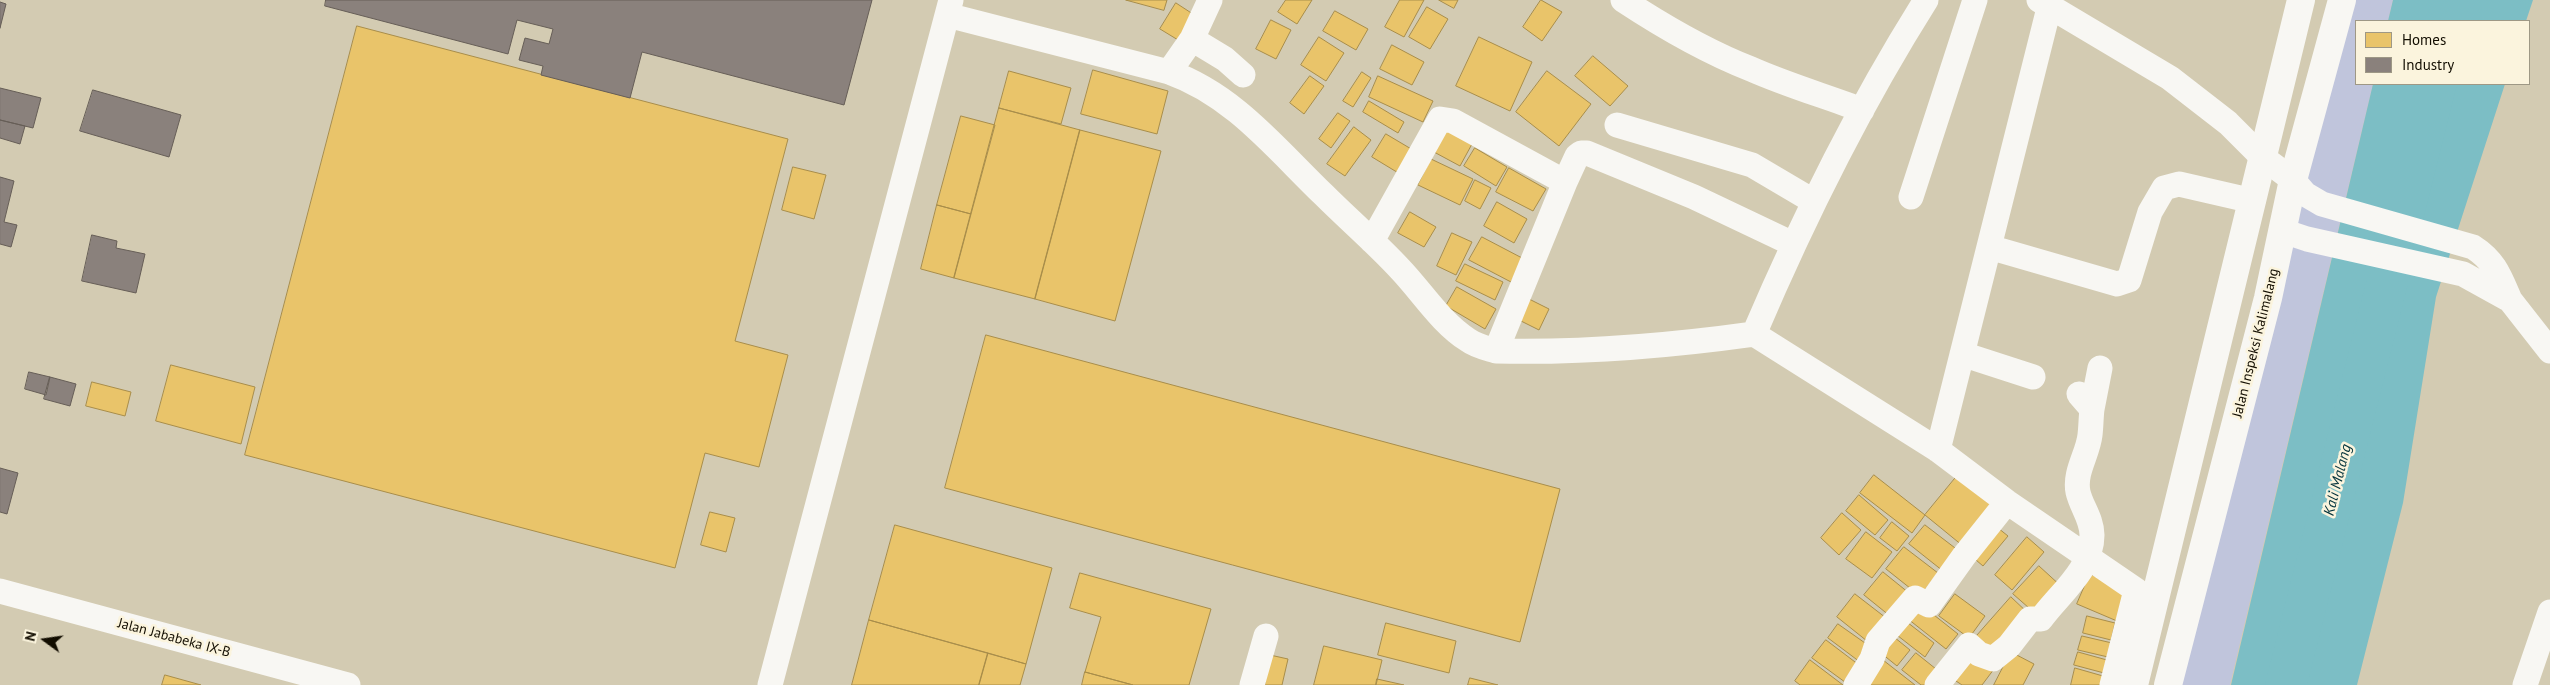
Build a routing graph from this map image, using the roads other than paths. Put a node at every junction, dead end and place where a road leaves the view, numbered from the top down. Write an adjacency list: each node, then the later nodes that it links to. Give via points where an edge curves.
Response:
1 (1210, 0): 9 (street)
2 (1926, 0): 12 (street)
3 (1975, 0): 17 (street)
4 (2301, 0): 14 (main road)
5 (2342, 0): 15 (main road, Jalan Inspeksi Kalimalang)
6 (1629, 2): 12 (street, via 1682,37 1751,70)
7 (2046, 2): 14 (street, via 2170,78 2228,123); 23 (street)
8 (949, 8): 10 (street); 39 (street)
9 (1192, 39): 10 (street); 11 (street, via 1225,59)
10 (1169, 72): 21 (street, via 1191,80 1238,111)
11 (1243, 76)
12 (1862, 110): 18 (street)
13 (1617, 125): 18 (street, via 1752,165)
14 (2261, 156): 15 (street); 19 (main road)
15 (2293, 180): 20 (main road, Jalan Inspeksi Kalimalang); 24 (street, via 2305,194 2322,204 2473,247 2487,256)
16 (1565, 182): 21 (street, via 1453,121 1440,119); 22 (street, via 1577,156 1587,153 1694,197); 26 (street)
17 (1911, 198)
18 (1813, 201): 22 (street)
19 (2253, 201): 23 (street, via 2179,184 2164,188 2150,212 2129,280 2124,284); 35 (main road)
20 (2295, 235): 24 (street, via 2463,274); 45 (main road, Jalan Inspeksi Kalimalang, via 2266,308)
21 (1372, 241): 26 (street, via 1458,333 1468,341)
22 (1793, 244): 25 (street)
23 (1989, 247): 28 (street)
24 (2510, 300): 27 (street)
25 (1754, 334): 26 (street, via 1686,344); 31 (street)
26 (1496, 351)
27 (2550, 351)
28 (1962, 354): 30 (street); 31 (street)
29 (2100, 368): 33 (street, via 2086,402 2090,437 2080,469 2078,491 2092,535)
30 (2033, 377)
31 (1938, 450): 32 (street)
32 (2006, 502): 33 (street); 41 (street, via 1929,605 1915,598 1878,641 1872,659)
33 (2087, 557): 35 (street); 42 (street, via 2067,590 2041,619 2030,619 2010,646 1993,659 1969,646)
34 (0, 591): 38 (street, Jalan Jababeka IX-B)
35 (2145, 598): 43 (street); 44 (main road)
36 (2550, 612): 46 (street)
37 (1266, 636): 40 (street)
38 (348, 685)
39 (770, 685)
40 (1252, 685)
41 (1856, 685)
42 (1937, 685)
43 (2112, 685)
44 (2134, 685)
45 (2168, 685)
46 (2525, 685)

